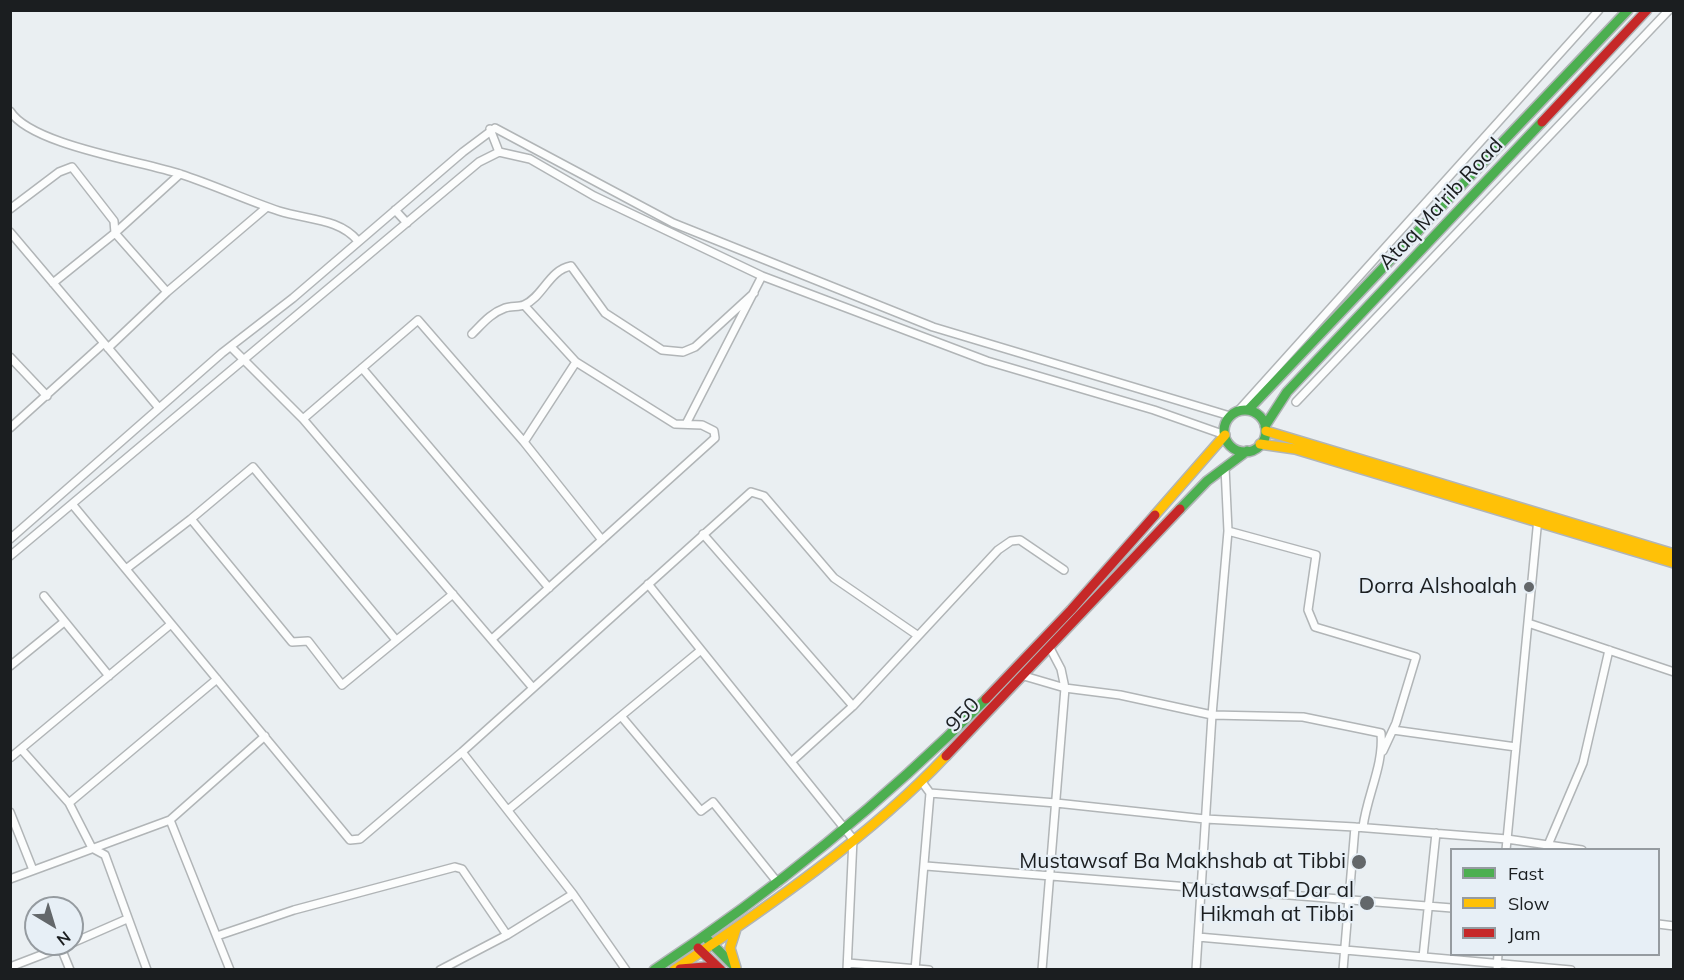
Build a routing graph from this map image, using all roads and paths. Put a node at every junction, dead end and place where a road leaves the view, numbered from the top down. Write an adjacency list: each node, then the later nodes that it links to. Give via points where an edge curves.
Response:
1 (1599, 10): 35 (street)
2 (1628, 10): 35 (main road, Ataq Ma'rib Road)
3 (1647, 10): 39 (main road, Ataq Ma'rib Road, via 1287,392)
4 (1669, 10): 33 (street)
5 (10, 111): 8 (street, via 23,126 76,147)
6 (489, 129): 7 (street); 11 (street); 16 (street, via 507,133 673,223)
7 (499, 152): 12 (street, via 479,162); 17 (street, via 530,159 594,196)
8 (180, 174): 9 (street); 14 (street)
9 (267, 207): 15 (street, via 344,227); 20 (street)
10 (10, 209): 14 (street, via 59,172 72,167 114,221)
11 (395, 210): 12 (street); 15 (street)
12 (407, 223): 24 (street)
13 (10, 232): 19 (street)
14 (115, 233): 19 (street); 20 (street)
15 (358, 241): 22 (street)
16 (758, 256): 17 (street); 35 (street, via 933,327)
17 (751, 270): 18 (street)
18 (762, 276): 21 (street); 40 (street, via 987,361)
19 (53, 284): 26 (street)
20 (167, 292): 26 (street)
21 (754, 293): 23 (street, via 695,347 683,352 662,350 604,313 571,266 552,276); 37 (street)
22 (293, 298): 24 (street); 27 (street)
23 (524, 305): 25 (street, via 490,315); 30 (street)
24 (303, 310): 29 (street)
25 (472, 334)
26 (106, 346): 32 (street); 34 (street)
27 (231, 347): 29 (street); 34 (street)
28 (10, 357): 32 (street)
29 (244, 359): 36 (street); 46 (street)
30 (576, 362): 37 (street, via 675,424); 41 (street)
31 (362, 368): 36 (street); 41 (street, via 418,320); 59 (street)
32 (47, 396): 38 (street)
33 (1296, 402)
34 (159, 408): 45 (street)
35 (1238, 412): 39 (main road, via 1261,417); 40 (main road, via 1225,425)
36 (303, 419): 60 (street)
37 (686, 424): 52 (street, via 708,428 714,431 715,438)
38 (10, 428)
39 (1265, 428): 42 (main road); 47 (main road)
40 (1225, 435): 43 (main road, via 1233,447); 72 (main road, 950)
41 (524, 442): 52 (street)
42 (1260, 444): 43 (main road); 47 (main road, via 1295,449)
43 (1247, 451): 44 (main road, 950 / 950)
44 (1224, 467): 49 (street); 68 (main road, 950 / 950)
45 (56, 501): 46 (street); 51 (street)
46 (69, 507): 54 (street); 56 (street)
47 (1538, 517): 53 (main road); 55 (main road); 63 (street)
48 (190, 519): 56 (street); 67 (street, via 292,642 308,641 342,684); 67 (street, via 253,467)
49 (1228, 531): 80 (street); 82 (street, via 1316,555 1308,610 1315,627 1416,657)
50 (703, 534): 58 (street); 65 (street, via 751,492 760,493 834,578); 79 (street)
51 (10, 539)
52 (602, 540): 59 (street)
53 (1674, 554)
54 (10, 556)
55 (1674, 563)
56 (126, 570): 64 (street)
57 (1064, 570): 65 (street, via 1020,540 1011,541)
58 (648, 584): 69 (street); 77 (street)
59 (549, 588): 66 (street)
60 (453, 594): 66 (street); 67 (street)
61 (44, 596): 62 (street)
62 (64, 622): 71 (street); 74 (street)
63 (1528, 623): 70 (street); 84 (street)
64 (171, 624): 74 (street); 76 (street)
65 (917, 634): 79 (street)
66 (492, 639): 77 (street)
67 (396, 640)
68 (1050, 648): 75 (main road, 950 / 950); 78 (street)
69 (701, 650): 81 (street); 89 (street)
70 (1610, 650): 73 (street); 103 (street, via 1583,763)
71 (10, 666)
72 (1015, 669): 75 (main road); 99 (main road, 950, via 942,744)
73 (1674, 672)
74 (109, 676): 85 (street)
75 (1024, 676): 78 (street); 90 (main road, 950 / 950)
76 (218, 679): 83 (street); 92 (street)
77 (533, 688): 86 (street)
78 (1065, 688): 80 (street, via 1120,695); 93 (street)
79 (853, 706): 89 (street)
80 (1212, 715): 87 (street, via 1304,717 1381,733); 96 (street)
81 (621, 716): 94 (street); 111 (street, via 700,811 713,802)
82 (1393, 730): 84 (street); 87 (street)
83 (265, 736): 86 (street, via 344,837 355,841); 97 (street)
84 (1516, 747): 102 (street)
85 (21, 749): 88 (street); 92 (street)
86 (462, 752): 94 (street)
87 (1383, 752): 98 (street)
88 (10, 758)
89 (791, 762): 99 (street)
90 (922, 782): 91 (street); 101 (main road, 950 / 950)
91 (930, 794): 93 (street); 107 (street)
92 (69, 803): 104 (street)
93 (1056, 803): 96 (street); 109 (street)
94 (508, 810): 113 (street)
95 (10, 812): 108 (street)
96 (1205, 819): 98 (street); 112 (street)
97 (170, 820): 104 (street); 120 (street)
98 (1359, 827): 100 (street); 114 (street)
99 (845, 830): 101 (street); 111 (main road, 950)
100 (1436, 833): 102 (street); 115 (street)
101 (853, 839): 118 (main road, 950 / 950); 129 (street)
102 (1507, 839): 103 (street); 105 (street)
103 (1548, 845): 106 (street)
104 (92, 848): 108 (street); 117 (street, via 105,855)
105 (1506, 848)
106 (1574, 848)
107 (926, 866): 109 (street); 141 (street)
108 (33, 870): 110 (street)
109 (1050, 876): 112 (street); 143 (street)
110 (10, 879)
111 (778, 883): 121 (main road, 950)
112 (1201, 887): 114 (street); 122 (street)
113 (573, 894): 119 (street); 136 (street)
114 (1348, 899): 115 (street); 126 (street)
115 (1430, 906): 116 (street); 128 (street)
116 (1450, 908)
117 (127, 919): 123 (street); 133 (street)
118 (742, 924): 124 (main road, 950 / 950); 132 (main road, via 730,939 731,959)
119 (507, 935): 120 (street, via 462,868 455,867 294,910); 135 (street)
120 (217, 936): 134 (street)
121 (705, 937): 124 (main road); 125 (main road, 950)
122 (1198, 937): 126 (street); 144 (street)
123 (84, 938)
124 (713, 945): 125 (main road, 950 / 950); 132 (main road)
125 (698, 948): 137 (main road, 950); 138 (main road, 950 / 950); 140 (main road)
126 (1344, 950): 128 (street); 145 (street)
127 (40, 956): 131 (street)
128 (1423, 957): 130 (street)
129 (848, 966): 141 (street)
130 (1498, 966): 146 (street)
131 (10, 967)
132 (737, 968)
133 (147, 969)
134 (230, 969)
135 (440, 969)
136 (626, 969)
137 (654, 969)
138 (675, 969): 139 (main road)
139 (713, 969)
140 (721, 969)
141 (915, 969): 142 (street)
142 (929, 969)
143 (1042, 969)
144 (1196, 969)
145 (1343, 969)
146 (1571, 969)

